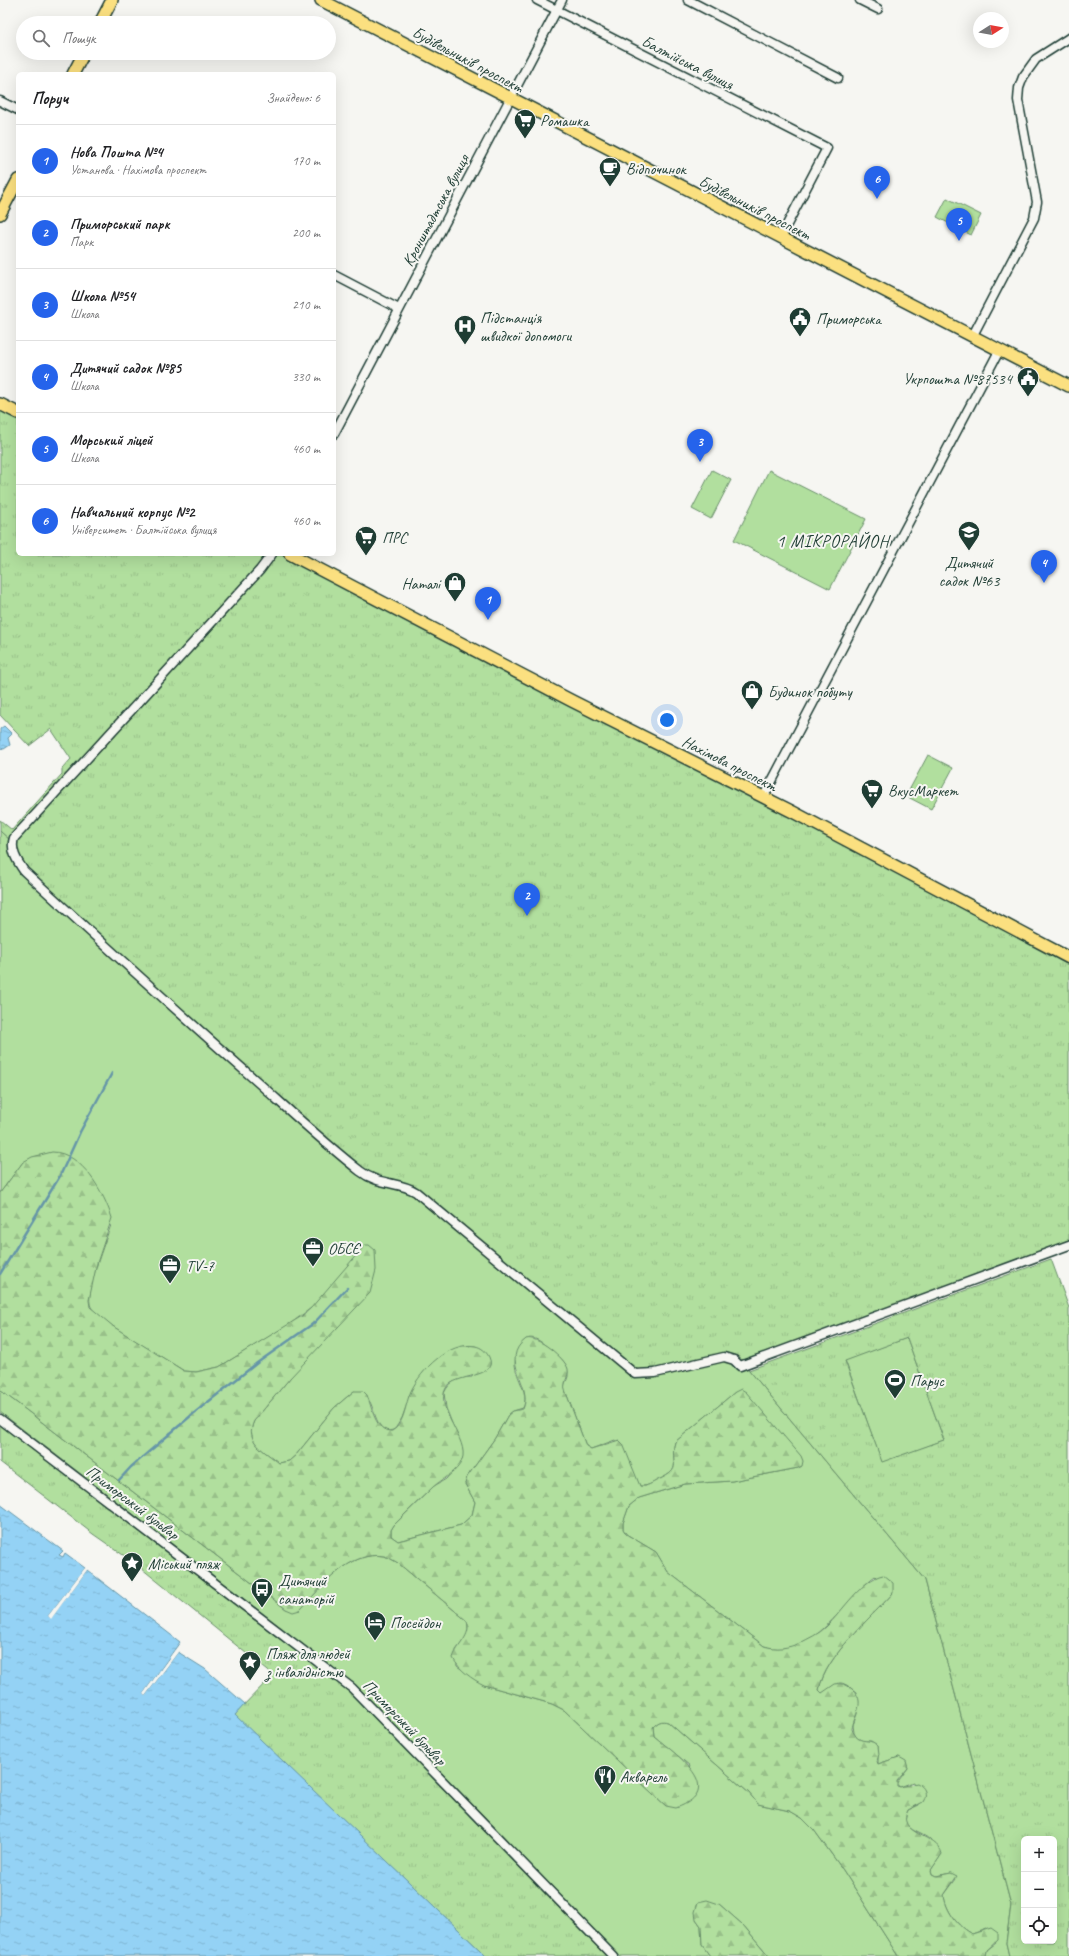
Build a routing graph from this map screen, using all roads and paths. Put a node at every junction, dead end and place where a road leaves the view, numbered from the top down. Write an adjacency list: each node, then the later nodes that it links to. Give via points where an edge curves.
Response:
1 (112, 0): 9 (main road)
2 (321, 0): 14 (main road, Будівельників проспект)
3 (537, 0): 8 (street, Балтійська вулиця)
4 (562, 0): 8 (street, Кронштадтська вулиця)
5 (688, 0): 13 (street)
6 (860, 0): 7 (street)
7 (878, 9)
8 (556, 10): 14 (street, Кронштадтська вулиця); 19 (street, Балтійська вулиця, via 827,148)
9 (104, 16)
10 (1069, 38): 22 (street, via 1036,59 1023,77 1018,100 1037,202 1036,210)
11 (80, 60): 12 (main road)
12 (74, 72)
13 (838, 78)
14 (510, 99): 19 (main road, Будівельників проспект); 21 (street, Кронштадтська вулиця)
15 (0, 101): 16 (street)
16 (16, 109)
17 (16, 184): 18 (main road)
18 (0, 214)
19 (780, 238): 22 (main road, Будівельників проспект)
20 (336, 276): 21 (street)
21 (399, 309): 27 (street, Кронштадтська вулиця)
22 (972, 337): 23 (main road, Будівельників проспект)
23 (999, 351): 24 (main road, Будівельників проспект); 30 (street)
24 (1069, 386)
25 (0, 404): 26 (main road)
26 (16, 412)
27 (336, 430)
28 (270, 556): 32 (street, via 14,838 13,848 24,871 319,1136 366,1175 416,1192 635,1374 655,1373 724,1358 734,1360 740,1366)
29 (294, 556): 30 (main road, Нахімова проспект)
30 (763, 798): 31 (main road, Нахімова проспект)
31 (1069, 958)
32 (1069, 1245)
33 (0, 1419): 34 (street, Приморський бульвар, via 352,1688)
34 (613, 1956)

